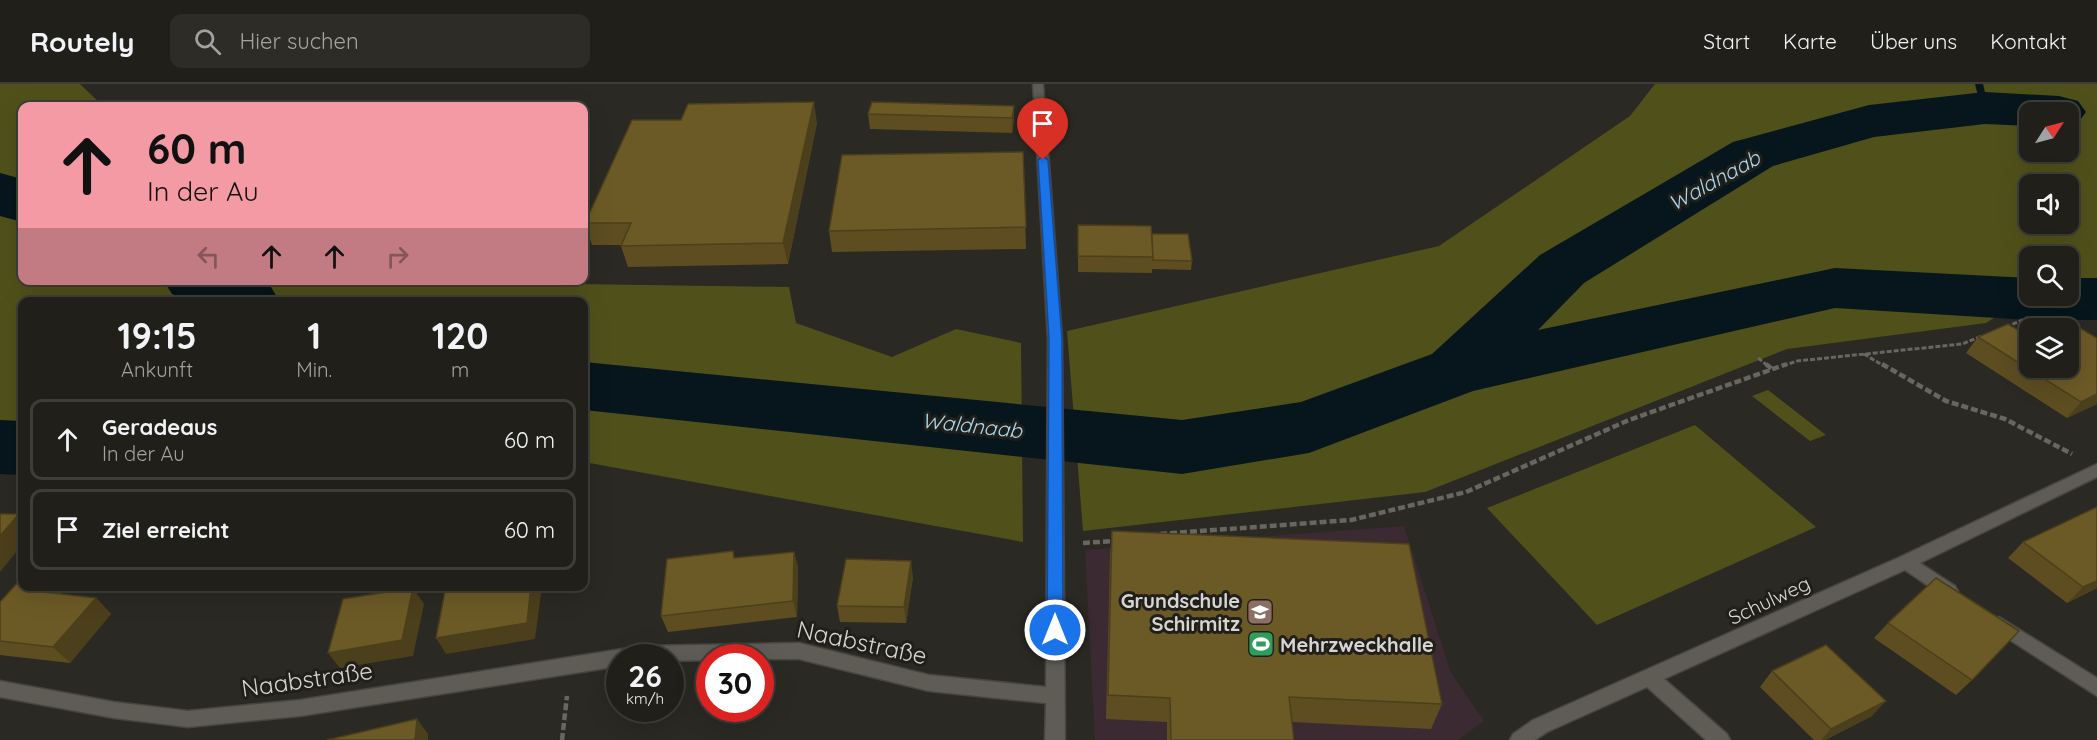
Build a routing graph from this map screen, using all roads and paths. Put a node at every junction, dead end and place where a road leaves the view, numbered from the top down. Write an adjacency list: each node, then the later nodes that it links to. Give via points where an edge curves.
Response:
1 (1038, 84): 11 (street, via 1055,339)
2 (2019, 322): 3 (path)
3 (1995, 331)
4 (1984, 335): 5 (path, via 1962,344)
5 (1863, 353): 7 (path, via 1797,361); 8 (path, via 1946,401 2005,419)
6 (1758, 358): 7 (path)
7 (1773, 369): 10 (path, via 1629,420 1466,492 1350,520)
8 (2076, 456)
9 (2097, 470): 13 (street, Schulweg)
10 (1153, 535)
11 (1055, 538): 12 (path, via 1095,544); 22 (street)
12 (1118, 540)
13 (1906, 562): 14 (street); 19 (street, Schulweg)
14 (1963, 600)
15 (1982, 612): 20 (street)
16 (684, 653): 22 (street, Naabstraße, via 799,651 929,682)
17 (606, 659): 18 (street, Naabstraße)
18 (571, 665): 21 (street, Naabstraße, via 300,708 188,719); 23 (path)
19 (1650, 678): 25 (street, Schulweg, via 1540,726); 26 (street)
20 (2097, 688)
21 (0, 689)
22 (1055, 696): 24 (street)
23 (562, 740)
24 (1055, 740)
25 (1520, 740)
26 (1720, 740)

